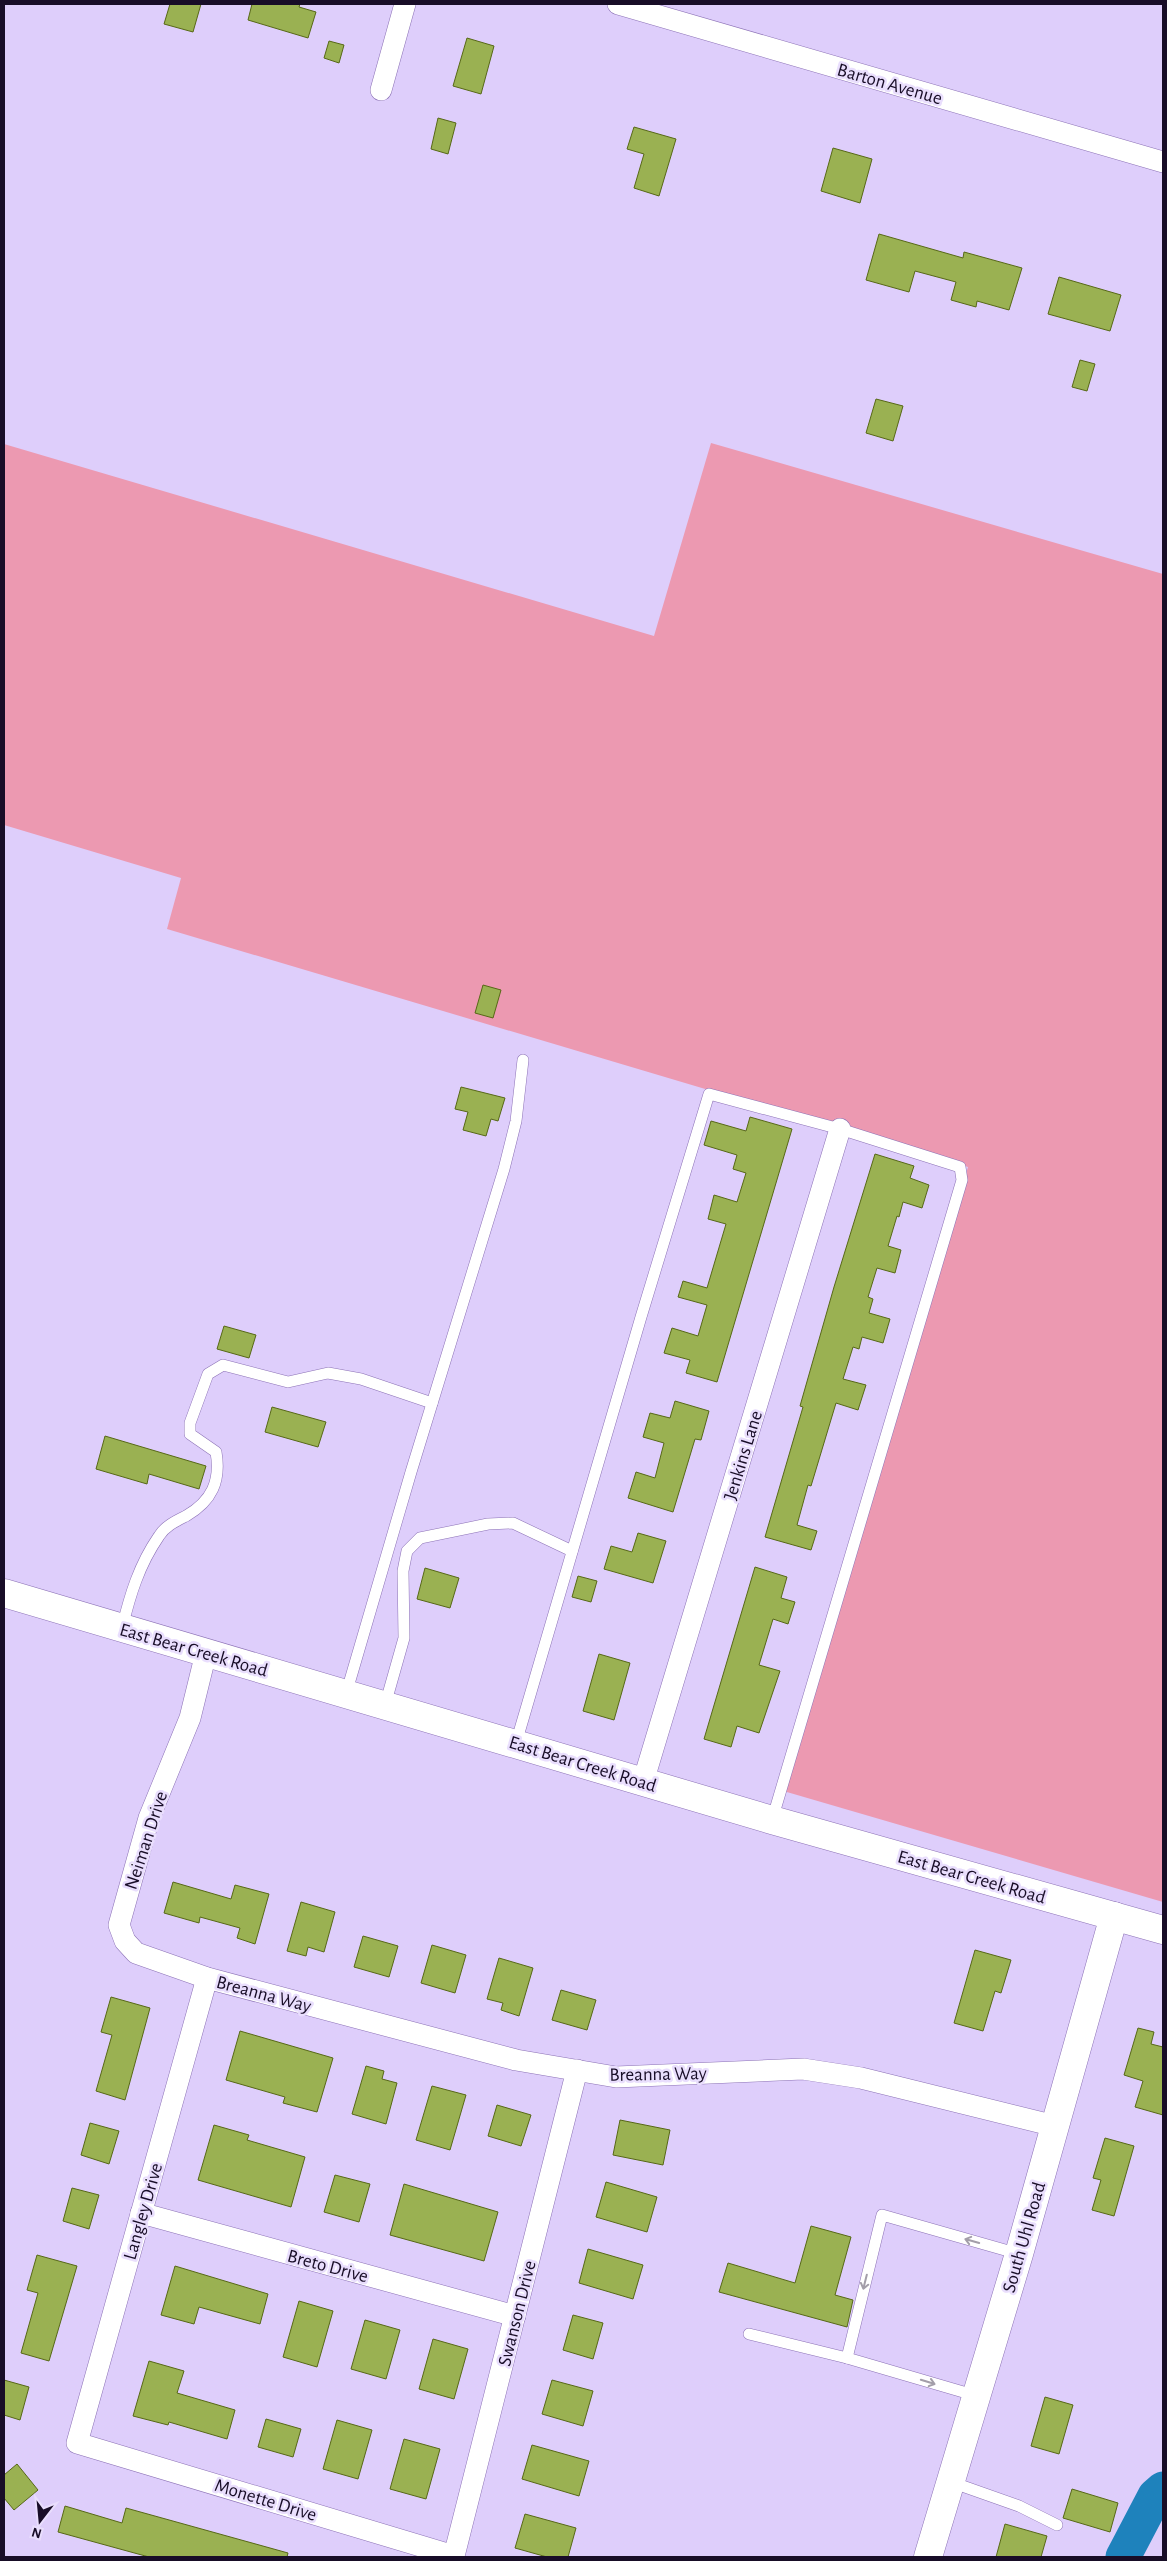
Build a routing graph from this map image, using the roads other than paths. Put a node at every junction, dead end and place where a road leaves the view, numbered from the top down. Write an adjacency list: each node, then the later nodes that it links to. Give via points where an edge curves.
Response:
1 (405, 4): 3 (street)
2 (618, 4): 4 (street, Barton Avenue)
3 (381, 90)
4 (1163, 162)
5 (523, 1060): 7 (lane, via 516,1121 504,1169)
6 (840, 1129): 8 (lane, via 709,1094); 15 (street, Jenkins Lane); 16 (lane, via 960,1167 962,1180)
7 (432, 1402): 10 (lane, via 361,1379 328,1374 288,1382 222,1365 208,1374 195,1405 190,1434 216,1452 215,1485 204,1504 159,1535 140,1567); 12 (lane)
8 (572, 1551): 13 (lane, via 514,1523 488,1524 420,1538 408,1550 403,1571 404,1638); 14 (lane)
9 (4, 1593): 10 (main road, East Bear Creek Road)
10 (122, 1628): 11 (main road, East Bear Creek Road)
11 (206, 1653): 12 (main road, East Bear Creek Road); 19 (street, Neiman Drive, via 190,1718 150,1818 120,1925 125,1941 136,1953)
12 (346, 1694): 13 (main road, East Bear Creek Road)
13 (385, 1705): 14 (main road, East Bear Creek Road)
14 (516, 1743): 15 (main road, East Bear Creek Road)
15 (643, 1782): 16 (main road, East Bear Creek Road)
16 (772, 1820): 17 (main road, East Bear Creek Road)
17 (1114, 1916): 18 (main road, East Bear Creek Road); 21 (main road, South Uhl Road)
18 (1163, 1930)
19 (207, 1978): 20 (street, Breanna Way, via 516,2060); 22 (street, Langley Drive)
20 (577, 2070): 21 (street, Breanna Way, via 616,2077 803,2069 861,2078); 24 (street, Swanson Drive)
21 (1055, 2126): 23 (main road, South Uhl Road)
22 (141, 2213): 24 (street, Breto Drive); 28 (street, Langley Drive)
23 (1019, 2254): 26 (lane, one-way to 26, via 882,2215); 27 (main road, South Uhl Road)
24 (515, 2316): 31 (street, Swanson Drive)
25 (749, 2334): 26 (lane)
26 (847, 2358): 27 (lane, one-way to 27)
27 (977, 2396): 29 (main road, South Uhl Road)
28 (77, 2443): 31 (street, Monette Drive)
29 (952, 2482): 30 (lane, via 1018,2506); 32 (main road, South Uhl Road)
30 (1057, 2525)
31 (454, 2556)
32 (928, 2557)

